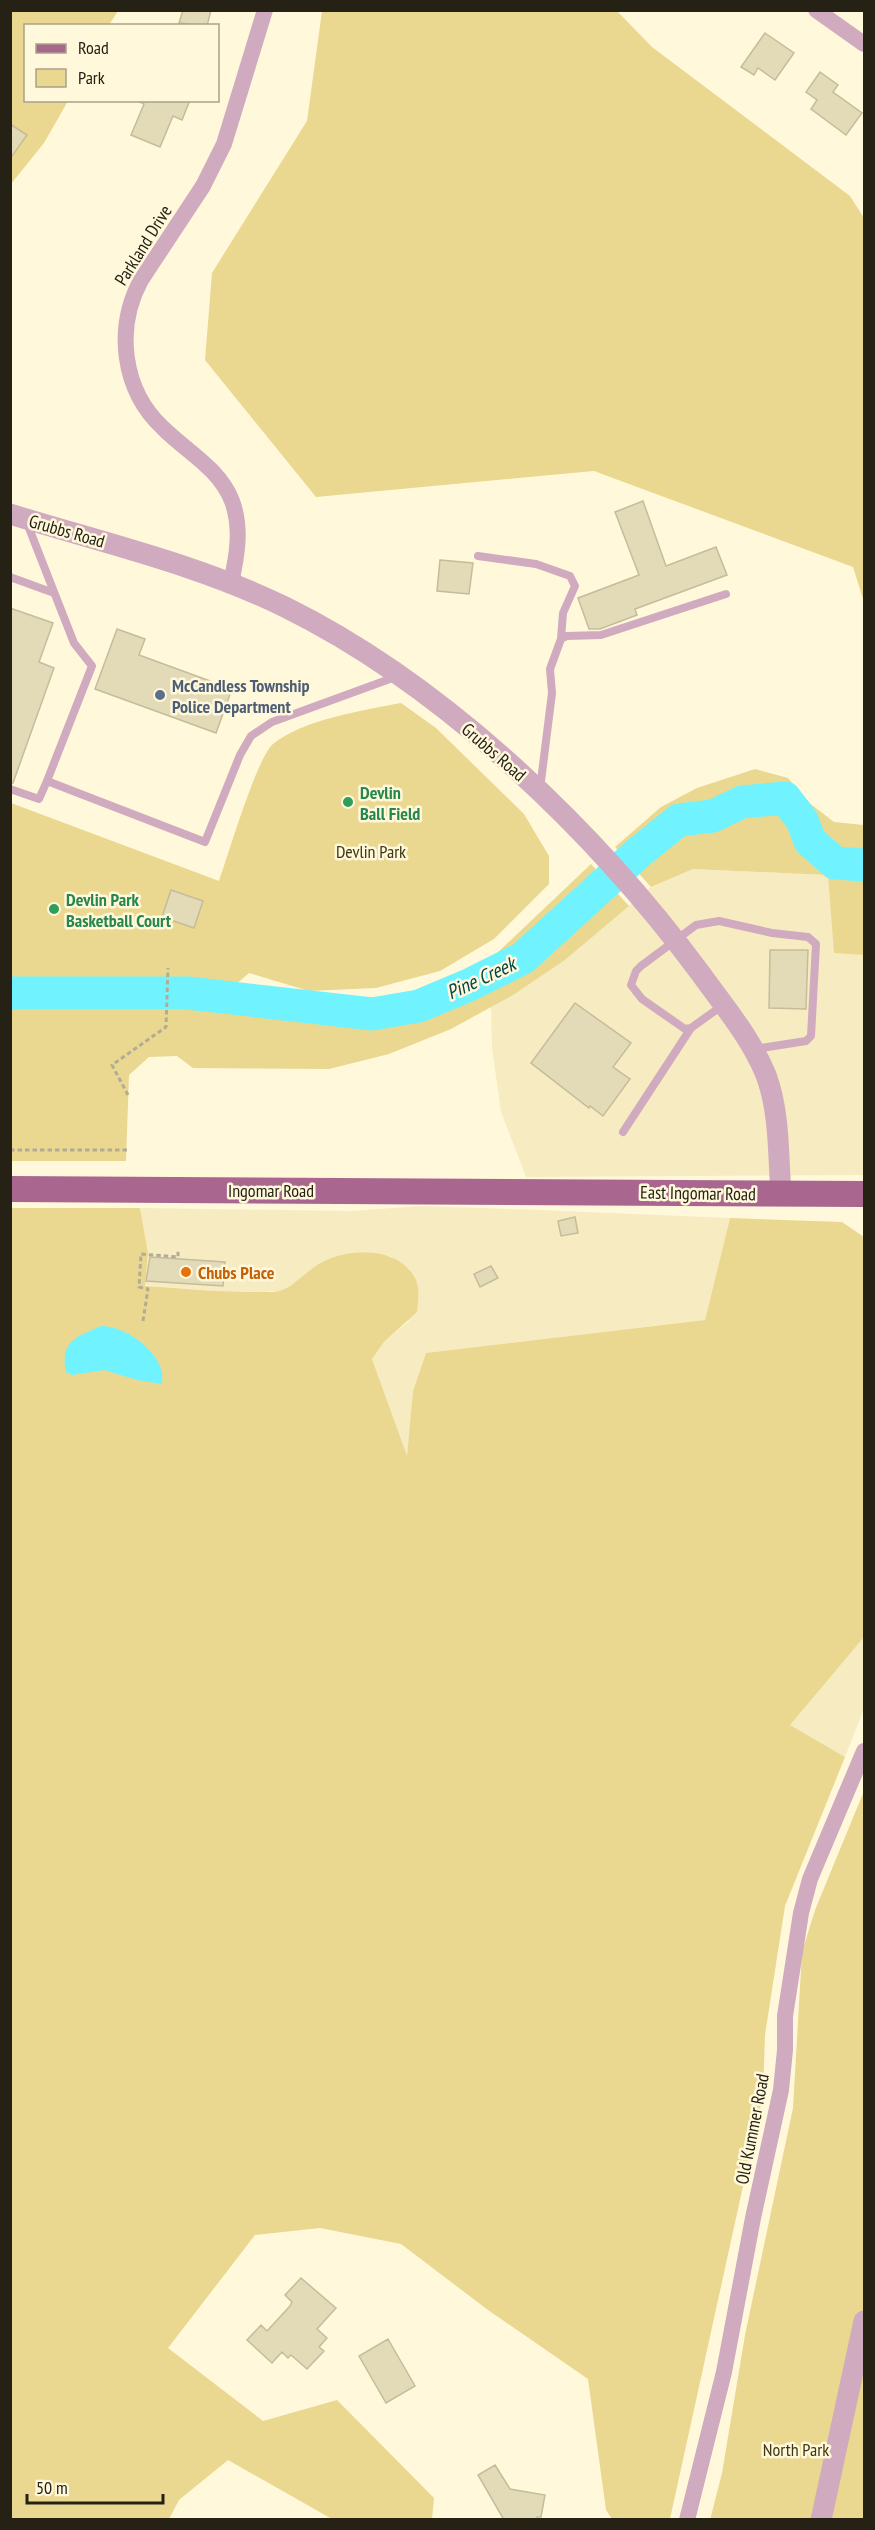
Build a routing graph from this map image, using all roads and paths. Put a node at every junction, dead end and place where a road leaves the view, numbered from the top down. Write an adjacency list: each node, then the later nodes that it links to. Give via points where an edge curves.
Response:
1 (265, 10): 7 (street, Parkland Drive, via 224,144 199,192 141,280 125,325 128,368 145,407 163,429 217,476 232,502 238,543)
2 (816, 10): 3 (street)
3 (864, 44)
4 (18, 517): 7 (street, Grubbs Road, via 131,548); 8 (lane)
5 (478, 556): 10 (lane, via 536,564 570,576 575,586 562,613)
6 (10, 577): 8 (lane)
7 (231, 583): 11 (street, Grubbs Road, via 321,626)
8 (54, 593): 12 (lane, via 74,644 92,666)
9 (726, 594): 10 (lane, via 601,635)
10 (561, 639): 14 (lane, via 550,669 552,693)
11 (398, 676): 12 (lane, via 272,722 251,736 205,842); 14 (street, Grubbs Road, via 452,716)
12 (47, 781): 13 (lane, via 39,800)
13 (10, 789)
14 (540, 792): 15 (street, Grubbs Road)
15 (676, 941): 17 (street, Grubbs Road); 18 (lane, via 636,971 631,985 642,999 681,1028); 19 (lane, via 696,925 719,921 808,937 816,944 811,1036 806,1041)
16 (168, 968): 20 (path, via 166,1027 112,1065)
17 (724, 1005): 18 (lane); 19 (street, Grubbs Road)
18 (691, 1028): 21 (lane)
19 (753, 1049): 26 (street, Grubbs Road, via 773,1099)
20 (128, 1095)
21 (623, 1132)
22 (10, 1150): 23 (path)
23 (127, 1150)
24 (10, 1189): 25 (main road, Ingomar Road)
25 (532, 1191): 26 (main road, East Ingomar Road)
26 (781, 1194): 27 (main road, East Ingomar Road)
27 (864, 1194)
28 (178, 1250): 29 (path, via 178,1257 141,1254 139,1287 148,1289)
29 (143, 1321)
30 (864, 1751): 33 (street, Old Kummer Road, via 810,1880 801,1912 785,2016 781,2090 724,2372)
31 (864, 2321): 32 (street)
32 (859, 2374): 34 (street)
33 (687, 2520)
34 (821, 2520)

